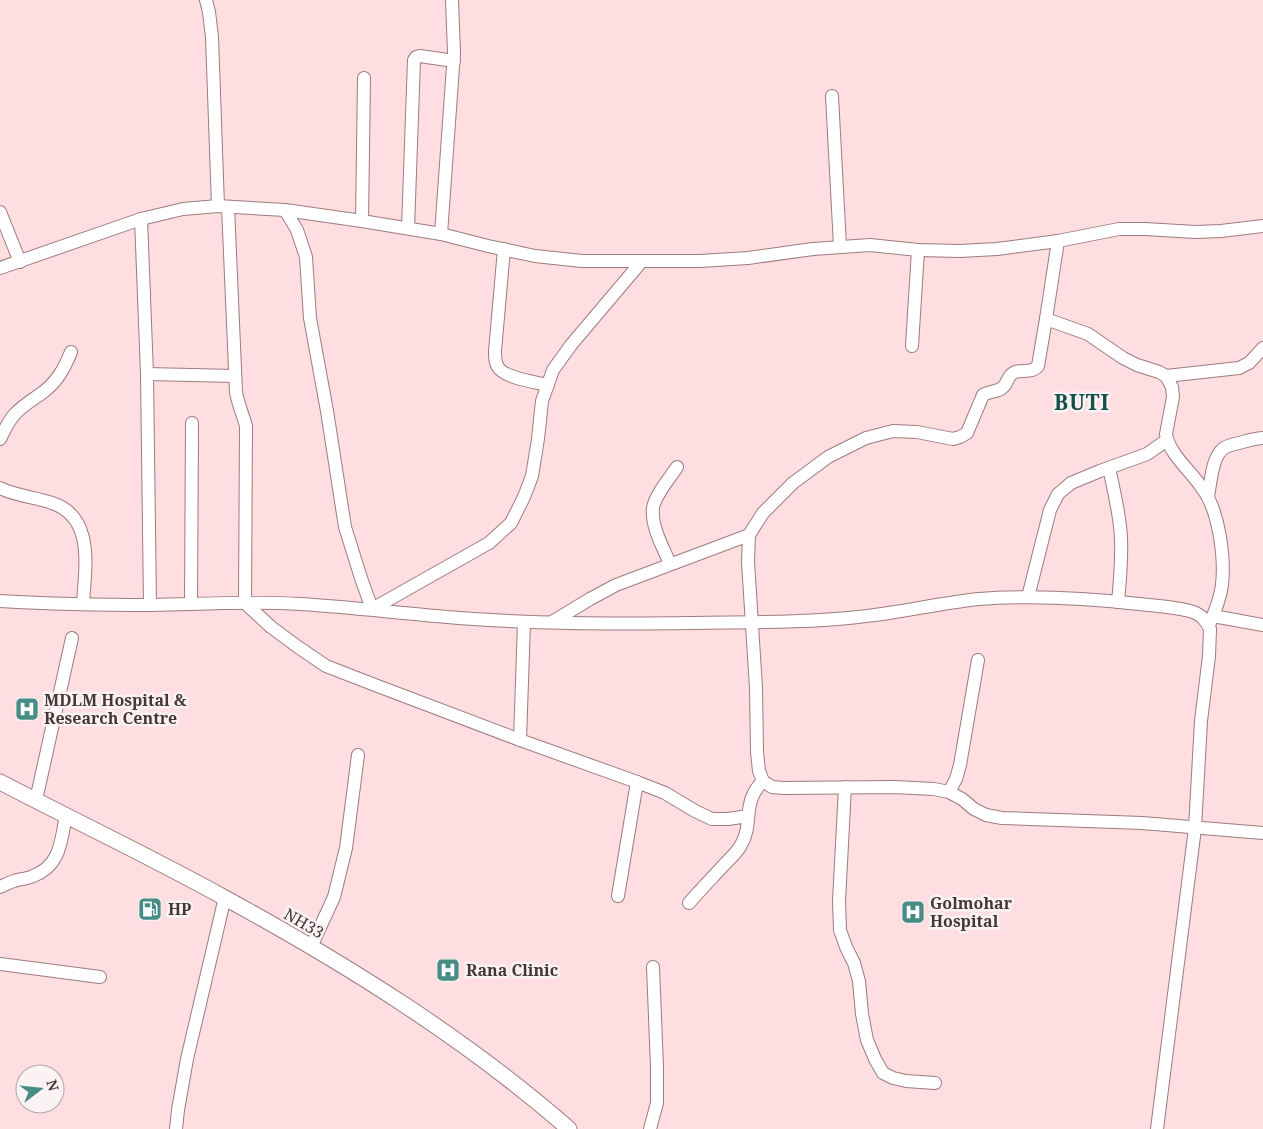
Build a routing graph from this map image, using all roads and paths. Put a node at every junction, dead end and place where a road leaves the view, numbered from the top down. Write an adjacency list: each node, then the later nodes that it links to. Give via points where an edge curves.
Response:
1 (206, 0): 6 (street, via 212,37)
2 (452, 0): 3 (street)
3 (454, 61): 12 (street, via 420,56 414,60); 13 (street)
4 (364, 78): 10 (street)
5 (832, 96): 15 (street)
6 (223, 207): 7 (street); 9 (street, via 183,209); 26 (street)
7 (285, 210): 10 (street); 46 (street, via 298,230 306,257 310,318 346,527)
8 (0, 212): 19 (street)
9 (141, 219): 19 (street); 25 (street)
10 (362, 221): 12 (street)
11 (1263, 226): 14 (street, via 1196,232 1119,229)
12 (408, 228): 13 (street)
13 (441, 234): 16 (street)
14 (1058, 241): 17 (street, via 997,248); 21 (street)
15 (840, 246): 17 (street, via 870,245); 18 (street, via 748,258)
16 (504, 249): 18 (street, via 582,261); 28 (street, via 495,362 498,369 507,375)
17 (918, 250): 22 (street)
18 (642, 261): 28 (street, via 553,370)
19 (20, 262): 20 (street)
20 (0, 268)
21 (1046, 319): 27 (street, via 1088,334 1123,358); 37 (street, via 1038,366 1030,371 1013,373 1000,390 983,394 967,433 953,439 893,431 866,438 828,457 793,483 762,513)
22 (912, 346)
23 (1263, 348): 27 (street, via 1249,364 1239,368)
24 (71, 352): 31 (street, via 54,383 13,416)
25 (146, 374): 26 (street); 45 (street)
26 (235, 376): 42 (street, via 238,402 246,426)
27 (1166, 376): 32 (street, via 1173,397)
28 (548, 385): 46 (street, via 542,401 532,476 511,523 489,543)
29 (192, 423): 44 (street)
30 (1263, 438): 36 (street, via 1229,446 1218,454)
31 (0, 439)
32 (1167, 440): 34 (street, via 1147,454); 36 (street)
33 (677, 467): 38 (street, via 653,507 659,539)
34 (1109, 468): 39 (street, via 1071,484 1058,494 1050,510); 41 (street, via 1121,539)
35 (0, 488): 43 (street, via 53,503 68,510 78,522 85,557)
36 (1208, 496): 47 (street, via 1216,514 1222,555 1222,586)
37 (749, 535): 38 (street); 50 (street)
38 (670, 564): 49 (street, via 616,585)
39 (1028, 597): 41 (street); 50 (street, via 978,600 839,619)
40 (0, 601): 43 (street)
41 (1118, 602): 47 (street, via 1194,612)
42 (245, 603): 44 (street); 46 (street); 54 (street, via 326,666)
43 (83, 604): 45 (street)
44 (191, 604): 45 (street)
45 (150, 605)
46 (372, 609): 48 (street)
47 (1211, 620): 51 (street); 64 (street)
48 (524, 622): 49 (street); 54 (street)
49 (552, 622): 50 (street)
50 (752, 622): 56 (street, via 757,752 759,771)
51 (1263, 625)
52 (72, 638): 61 (street)
53 (978, 660): 60 (street, via 960,765)
54 (520, 740): 58 (street)
55 (358, 755): 70 (street, via 346,848 334,897)
56 (764, 781): 59 (street, via 784,788); 63 (street, via 752,796)
57 (0, 782): 61 (main road, NH33)
58 (637, 782): 63 (street, via 665,793 712,819); 67 (street)
59 (845, 787): 60 (street); 74 (street, via 840,930 859,981 867,1040 883,1073 893,1078)
60 (949, 792): 64 (street, via 986,815 1002,818)
61 (36, 800): 62 (main road, NH33)
62 (66, 815): 66 (street, via 59,848 46,870); 68 (main road, NH33)
63 (748, 816): 69 (street, via 742,845)
64 (1195, 828): 65 (street); 78 (street)
65 (1263, 833)
66 (0, 888)
67 (618, 896)
68 (225, 897): 70 (main road, NH33); 75 (street, via 187,1059)
69 (689, 903)
70 (310, 947): 76 (main road, NH33, via 462,1044)
71 (0, 964): 73 (street)
72 (653, 967): 77 (street, via 657,1103)
73 (100, 977)
74 (936, 1083)
75 (176, 1129)
76 (569, 1129)
77 (650, 1129)
78 (1157, 1129)

